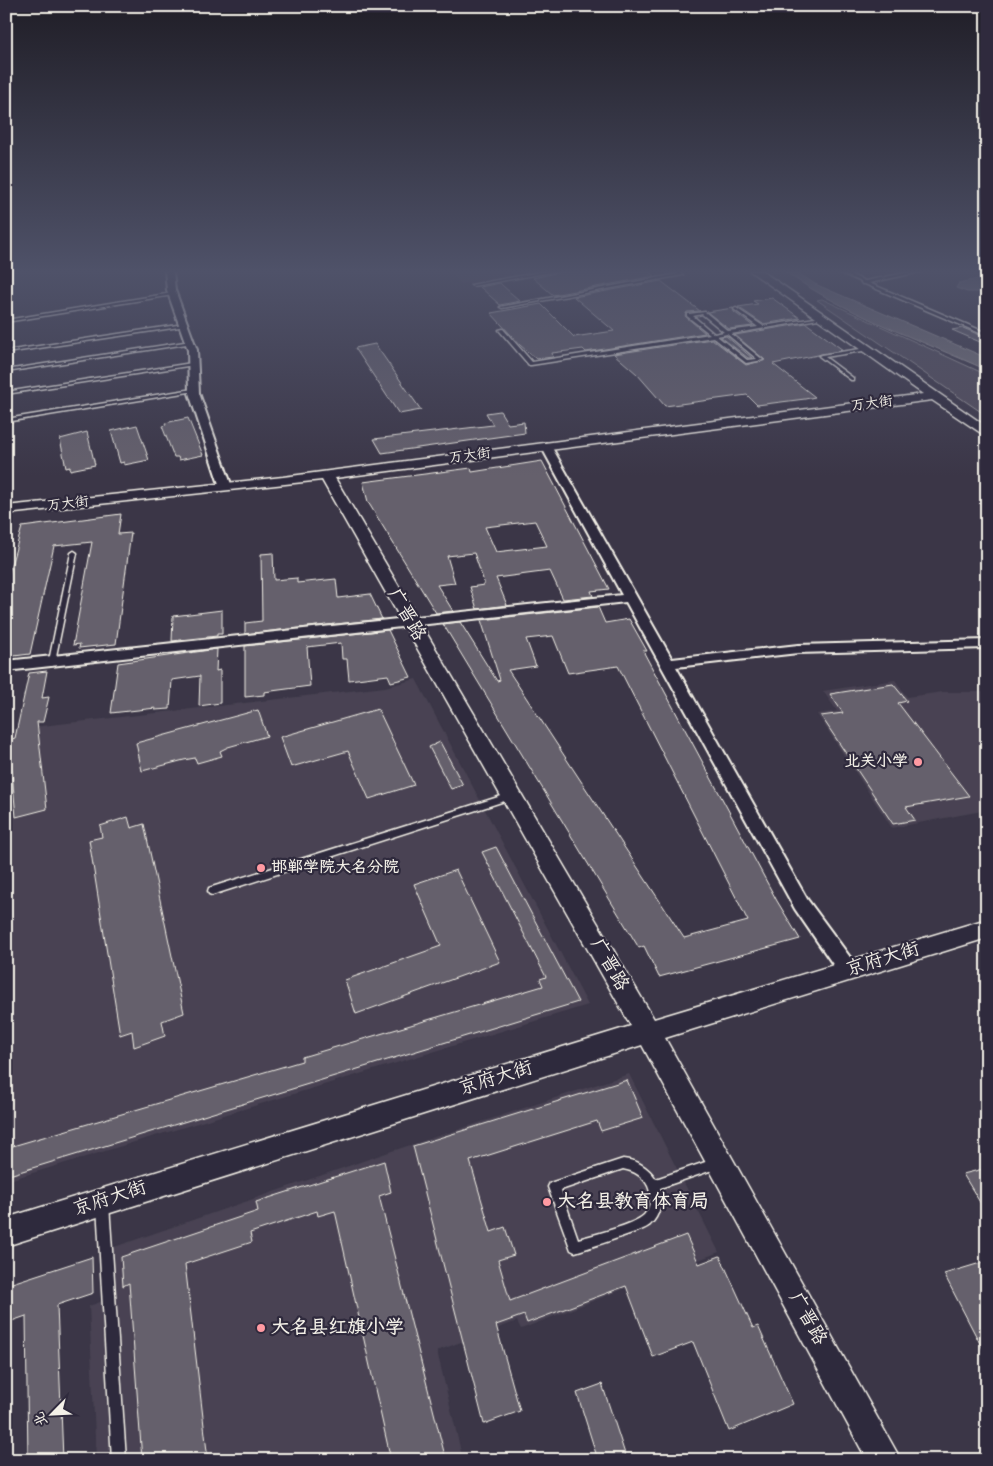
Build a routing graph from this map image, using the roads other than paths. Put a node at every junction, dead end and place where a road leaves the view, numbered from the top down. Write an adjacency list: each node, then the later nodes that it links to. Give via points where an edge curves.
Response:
1 (89, 339): 10 (lane)
2 (509, 339): 3 (lane, via 531,364)
3 (685, 339)
4 (718, 339): 5 (lane, via 746,362 761,360)
5 (736, 339)
6 (853, 339): 9 (street)
7 (864, 339): 18 (street)
8 (191, 342): 11 (street); 12 (lane)
9 (867, 349): 13 (lane, via 821,356); 16 (street)
10 (6, 352)
11 (192, 364): 14 (street); 15 (lane)
12 (6, 371)
13 (851, 379)
14 (193, 390): 17 (lane); 22 (street)
15 (6, 393)
16 (934, 396): 19 (street); 20 (street, 万大街)
17 (6, 421)
18 (987, 424)
19 (987, 433)
20 (546, 446): 21 (street, 万大街); 25 (street)
21 (326, 475): 22 (street, 万大街); 26 (street, 广晋路)
22 (226, 487): 23 (street, 万大街)
23 (6, 510)
24 (74, 553): 28 (lane)
25 (629, 598): 26 (street); 29 (street)
26 (410, 622): 28 (street); 31 (street, 广晋路)
27 (987, 644): 29 (street, via 798,649)
28 (52, 661): 30 (street)
29 (666, 664): 34 (street, via 801,904)
30 (6, 666)
31 (511, 796): 32 (lane); 35 (street, 广晋路)
32 (212, 891)
33 (987, 928): 34 (street, 京府大街)
34 (848, 970): 35 (street, 京府大街)
35 (648, 1032): 36 (street, 广晋路); 38 (street, 京府大街)
36 (720, 1162): 37 (lane); 41 (street, 广晋路)
37 (653, 1185): 37 (lane, via 655,1207 646,1221 574,1246 554,1187 623,1164 633,1165)
38 (103, 1201): 39 (street, 京府大街); 40 (lane)
39 (6, 1232)
40 (119, 1460)
41 (885, 1460)

